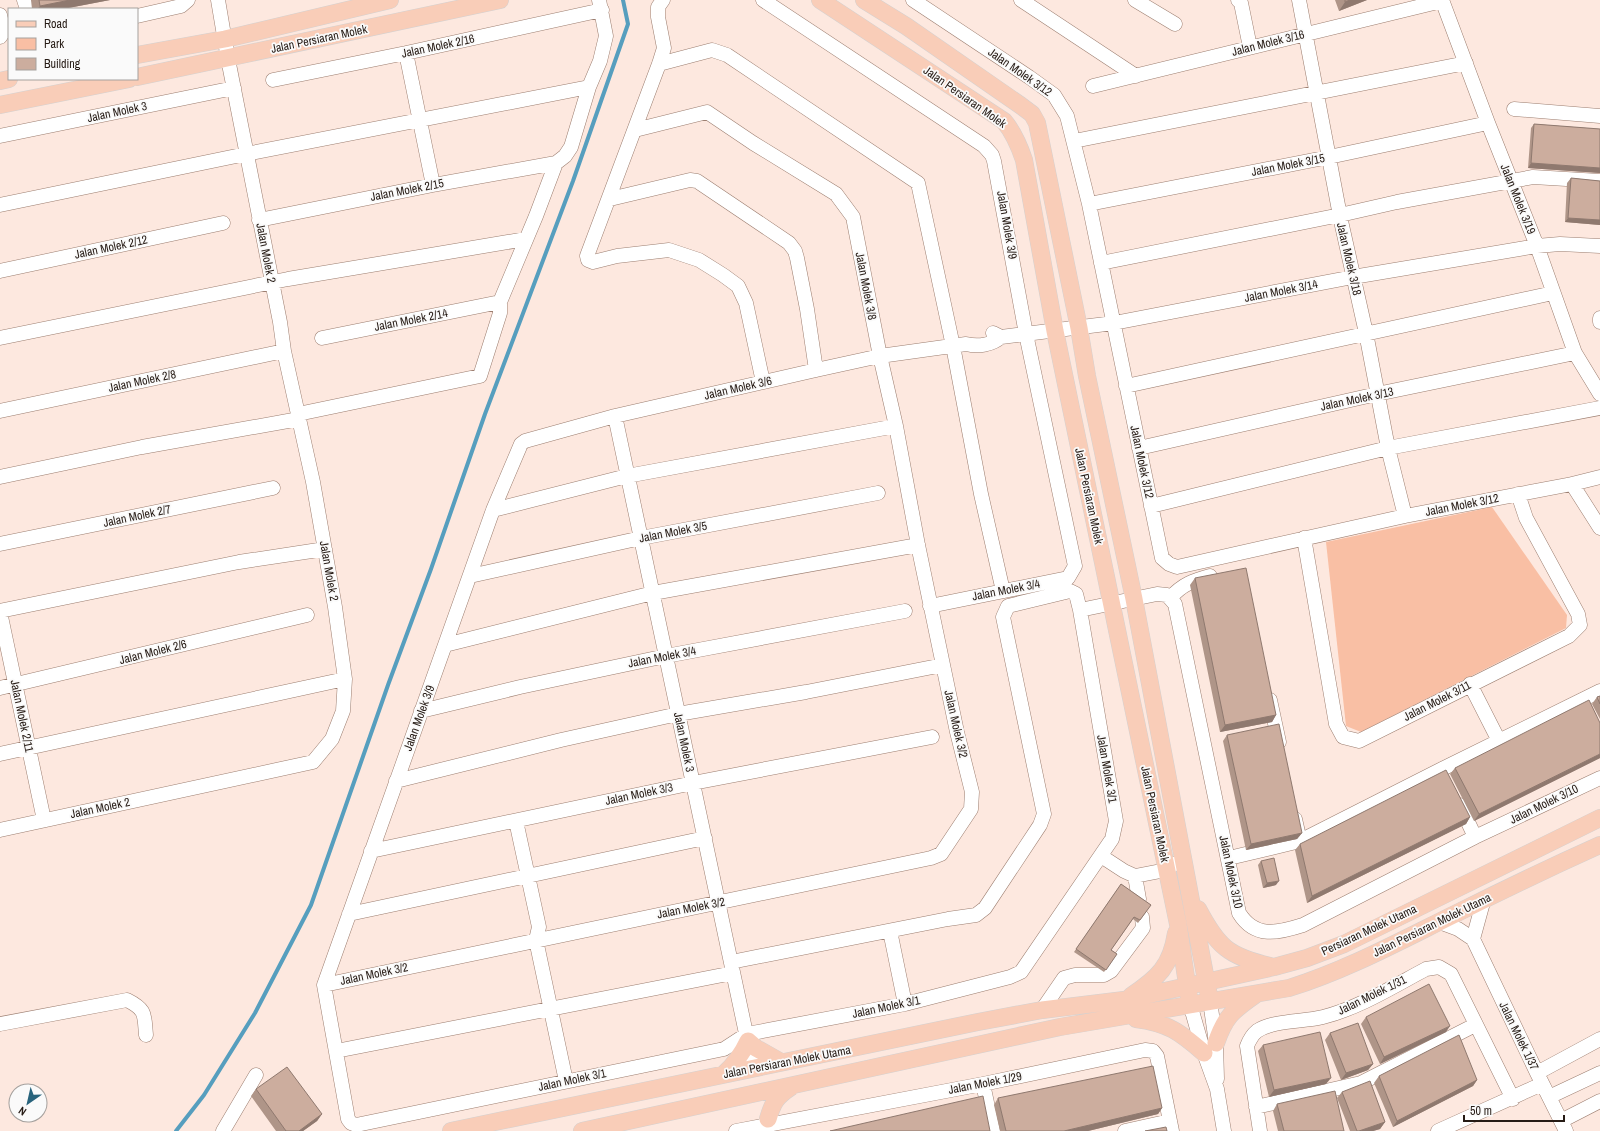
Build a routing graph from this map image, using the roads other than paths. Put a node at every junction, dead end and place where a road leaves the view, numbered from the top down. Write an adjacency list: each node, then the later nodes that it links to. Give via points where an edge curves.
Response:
1 (188, 0): 17 (street, via 181,6)
2 (218, 0): 21 (street, Jalan Molek 2)
3 (390, 0): 21 (main road, Jalan Persiaran Molek)
4 (500, 0): 25 (main road, Jalan Persiaran Molek)
5 (764, 0): 71 (street, Jalan Molek 3/9, via 989,150 998,177)
6 (820, 0): 69 (main road, Jalan Persiaran Molek, via 1004,122 1012,130 1024,160)
7 (864, 0): 68 (main road, Jalan Persiaran Molek, via 906,26 1032,114 1040,133)
8 (913, 0): 43 (street, Jalan Molek 3/12, via 1054,95 1067,116)
9 (1021, 0): 28 (street)
10 (1135, 0): 18 (street)
11 (1238, 0): 22 (street, via 1241,3)
12 (1299, 0): 20 (street, Jalan Molek 3/18)
13 (1442, 1): 20 (street, Jalan Molek 3/16); 26 (street, Jalan Molek 3/19)
14 (661, 3): 27 (street, via 658,17 664,48)
15 (600, 5): 23 (street, Jalan Molek 2/16); 33 (street, via 606,36 600,61)
16 (0, 15): 19 (street)
17 (138, 16)
18 (1175, 24)
19 (2, 34)
20 (1305, 34): 22 (street, Jalan Molek 3/16); 35 (street, Jalan Molek 3/18)
21 (225, 39): 24 (main road, Jalan Persiaran Molek); 25 (street, Jalan Molek 2)
22 (1250, 47): 28 (street, Jalan Molek 3/16)
23 (406, 53): 31 (street, Jalan Molek 2/16); 39 (street)
24 (138, 55)
25 (228, 59): 29 (main road, Jalan Persiaran Molek); 34 (street, Jalan Molek 2)
26 (1466, 63): 35 (street); 40 (street, Jalan Molek 3/19)
27 (659, 64): 41 (street); 74 (street, via 712,50 719,51 918,183)
28 (1136, 76): 32 (street, Jalan Molek 3/16)
29 (138, 77)
30 (123, 80): 36 (main road)
31 (273, 80)
32 (1093, 86)
33 (589, 87): 39 (street); 46 (street, via 570,146 565,156)
34 (234, 88): 42 (street, Jalan Molek 3); 44 (street, Jalan Molek 2)
35 (1317, 93): 43 (street); 45 (street, Jalan Molek 3/18)
36 (0, 106)
37 (1514, 109): 38 (street)
38 (1600, 116)
39 (419, 120): 44 (street); 49 (street)
40 (1488, 123): 45 (street, Jalan Molek 3/15); 47 (street, Jalan Molek 3/19)
41 (636, 130): 50 (street); 77 (street, Jalan Molek 3/8, via 707,112 836,194 853,217)
42 (0, 136)
43 (1074, 141): 51 (street, Jalan Molek 3/12)
44 (246, 154): 52 (street); 54 (street, Jalan Molek 2)
45 (1329, 157): 51 (street, Jalan Molek 3/15); 53 (street, Jalan Molek 3/18)
46 (556, 164): 49 (street, Jalan Molek 2/15); 56 (street)
47 (1510, 181): 48 (street, via 1533,178); 53 (street); 57 (street, Jalan Molek 3/19)
48 (1600, 181)
49 (433, 185): 54 (street, Jalan Molek 2/15)
50 (610, 199): 78 (street, via 690,180 697,182 789,243 797,258); 79 (street, via 588,260 593,262 617,256 669,250 699,260 723,275 738,286 746,303)
51 (1089, 204): 59 (street, Jalan Molek 3/12)
52 (0, 205)
53 (1340, 215): 59 (street); 61 (street, Jalan Molek 3/18)
54 (259, 220): 62 (street, Jalan Molek 2)
55 (223, 223): 60 (street, Jalan Molek 2/12)
56 (526, 239): 62 (street); 64 (street)
57 (1537, 246): 58 (street, Jalan Molek 3/14); 61 (street, Jalan Molek 3/14); 63 (street, Jalan Molek 3/19)
58 (1600, 246)
59 (1101, 263): 67 (street, Jalan Molek 3/12)
60 (0, 271)
61 (1353, 277): 67 (street, Jalan Molek 3/14); 70 (street, Jalan Molek 3/18)
62 (272, 282): 72 (street); 75 (street, Jalan Molek 2)
63 (1553, 293): 70 (street); 76 (street, Jalan Molek 3/19)
64 (500, 302): 73 (street, Jalan Molek 2/14); 85 (street, via 500,313 480,376)
65 (1600, 318): 66 (street)
66 (1600, 322)
67 (1114, 323): 68 (street, Jalan Molek 3/14); 80 (street, Jalan Molek 3/12)
68 (1079, 328): 69 (street, Jalan Molek 3/14); 113 (main road, Jalan Persiaran Molek)
69 (1055, 331): 71 (street, Jalan Molek 3/14); 114 (main road, Jalan Persiaran Molek)
70 (1366, 333): 80 (street); 81 (street, Jalan Molek 3/18)
71 (1026, 334): 74 (street, Jalan Molek 3/6, via 1002,337 993,333 972,337); 107 (street, Jalan Molek 3/9)
72 (0, 338)
73 (322, 338)
74 (959, 345): 77 (street, Jalan Molek 3/6); 110 (street, via 981,494)
75 (284, 351): 84 (street, Jalan Molek 2/8); 85 (street, Jalan Molek 2)
76 (1575, 353): 81 (street, Jalan Molek 3/13); 82 (street, Jalan Molek 3/19)
77 (880, 356): 78 (street, Jalan Molek 3/6); 87 (street, Jalan Molek 3/8)
78 (816, 370): 79 (street, Jalan Molek 3/6)
79 (763, 382): 86 (street, Jalan Molek 3/6)
80 (1126, 386): 88 (street, Jalan Molek 3/12)
81 (1377, 394): 88 (street, Jalan Molek 3/13); 89 (street, Jalan Molek 3/18)
82 (1600, 394)
83 (1600, 408): 89 (street)
84 (0, 411)
85 (298, 416): 92 (street); 106 (street, Jalan Molek 2)
86 (615, 416): 90 (street, Jalan Molek 3/6, via 526,441); 91 (street, Jalan Molek 3)
87 (896, 426): 91 (street); 105 (street, Jalan Molek 3/8)
88 (1139, 448): 98 (street, Jalan Molek 3/12)
89 (1388, 448): 98 (street); 100 (street, Jalan Molek 3/18)
90 (517, 452): 99 (street, Jalan Molek 3/9)
91 (628, 476): 99 (street); 102 (street, Jalan Molek 3)
92 (0, 477)
93 (1600, 477): 94 (street, Jalan Molek 3/12)
94 (1572, 484): 97 (street, Jalan Molek 3/12); 101 (street)
95 (273, 488): 104 (street, Jalan Molek 2/7)
96 (878, 494): 102 (street, Jalan Molek 3/5)
97 (1518, 494): 100 (street, Jalan Molek 3/12); 124 (street, Jalan Molek 3/11, via 1526,518 1578,614 1580,625 1569,636)
98 (1151, 506): 103 (street, Jalan Molek 3/12, via 1162,558 1177,567)
99 (493, 510): 109 (street, Jalan Molek 3/9)
100 (1404, 516): 103 (street, Jalan Molek 3/12)
101 (1600, 528)
102 (641, 538): 109 (street, Jalan Molek 3/5); 111 (street, Jalan Molek 3)
103 (1304, 538): 124 (street, Jalan Molek 3/11, via 1336,724 1343,738 1359,741)
104 (0, 544)
105 (918, 546): 111 (street); 115 (street, Jalan Molek 3/8)
106 (325, 549): 117 (street, via 239,562); 123 (street, Jalan Molek 2)
107 (1075, 566): 110 (street, Jalan Molek 3/4, via 1068,578)
108 (1221, 574): 112 (street, via 1188,582)
109 (470, 576): 120 (street, Jalan Molek 3/9)
110 (1003, 591): 115 (street, Jalan Molek 3/4)
111 (652, 593): 120 (street); 121 (street, Jalan Molek 3)
112 (1170, 598): 113 (street, via 1157,594); 156 (street, Jalan Molek 3/10, via 1175,604)
113 (1134, 599): 114 (street); 153 (main road, Jalan Persiaran Molek)
114 (1111, 603): 116 (street); 157 (main road, Jalan Persiaran Molek)
115 (930, 606): 122 (street, Jalan Molek 3/2)
116 (1080, 610): 155 (street, Jalan Molek 3/1, via 1116,821 1112,839); 168 (street, Jalan Molek 3/1, via 1076,594 1070,591 1008,606 1003,617 1044,814 1040,825 985,908 976,915)
117 (0, 611): 125 (street, Jalan Molek 2/11)
118 (905, 611): 121 (street, Jalan Molek 3/4)
119 (307, 615): 125 (street, Jalan Molek 2/6)
120 (445, 645): 130 (street, Jalan Molek 3/9)
121 (666, 656): 130 (street, Jalan Molek 3/4); 132 (street, Jalan Molek 3)
122 (943, 665): 132 (street); 163 (street, Jalan Molek 3/2, via 972,792 971,809 941,854)
123 (345, 679): 135 (street); 146 (street, Jalan Molek 2, via 343,711 332,739 313,762)
124 (1470, 684): 134 (street)
125 (16, 685): 126 (street, Jalan Molek 2/6); 135 (street, Jalan Molek 2/11)
126 (0, 688)
127 (1268, 688): 137 (street)
128 (1600, 691): 129 (street)
129 (1583, 699): 131 (street); 134 (street)
130 (421, 711): 140 (street, Jalan Molek 3/9)
131 (1590, 713)
132 (678, 714): 140 (street); 141 (street, Jalan Molek 3)
133 (932, 737): 141 (street, Jalan Molek 3/3)
134 (1499, 741): 138 (street)
135 (29, 748): 136 (street); 146 (street, Jalan Molek 2/11)
136 (0, 754)
137 (1282, 757)
138 (1442, 769): 142 (street); 151 (street)
139 (1600, 778): 149 (street, Jalan Molek 3/10)
140 (396, 781): 154 (street, Jalan Molek 3/9)
141 (693, 783): 147 (street, Jalan Molek 3/3); 150 (street, Jalan Molek 3)
142 (1448, 783)
143 (1455, 796): 149 (street)
144 (1292, 803): 151 (street)
145 (1600, 818): 171 (main road, Persiaran Molek Utama, via 1344,944)
146 (44, 820): 148 (street, Jalan Molek 2)
147 (516, 821): 154 (street, Jalan Molek 3/3); 158 (street)
148 (0, 830)
149 (1475, 837): 156 (street, Jalan Molek 3/10, via 1303,925 1282,932 1257,930 1244,921 1239,913)
150 (705, 838): 158 (street); 163 (street, Jalan Molek 3)
151 (1300, 841): 156 (street)
152 (1600, 845): 162 (main road, Jalan Persiaran Molek Utama)
153 (1180, 847): 157 (street, via 1176,861); 160 (main road, Jalan Persiaran Molek)
154 (371, 851): 164 (street, Jalan Molek 3/9)
155 (1101, 856): 159 (street); 179 (street, Jalan Molek 3/1, via 1021,972)
156 (1228, 858)
157 (1166, 870): 159 (street); 167 (main road, Jalan Persiaran Molek)
158 (529, 876): 164 (street); 170 (street, via 539,927)
159 (1135, 876): 161 (street)
160 (1189, 893): 171 (main road, via 1215,939 1222,946 1242,959); 173 (main road, Jalan Persiaran Molek)
161 (1139, 899)
162 (1484, 899): 166 (main road, Jalan Persiaran Molek Utama); 169 (street)
163 (718, 903): 170 (street, Jalan Molek 3/2); 172 (street, Jalan Molek 3)
164 (349, 914): 174 (street, Jalan Molek 3/9)
165 (1142, 917): 182 (street, via 1143,928 1111,971 1104,975 1075,974 1064,978)
166 (1439, 922): 169 (street, via 1458,929); 176 (main road, Jalan Persiaran Molek Utama, via 1321,978 1289,988)
167 (1178, 924): 175 (main road, Jalan Persiaran Molek); 177 (main road, via 1168,962 1160,974)
168 (890, 931): 172 (street); 179 (street)
169 (1473, 939): 196 (street, Jalan Molek 1/37)
170 (536, 940): 174 (street, Jalan Molek 3/2); 181 (street)
171 (1274, 967): 173 (main road, Persiaran Molek Utama)
172 (732, 968): 181 (street); 187 (street, Jalan Molek 3)
173 (1206, 982): 175 (main road, Persiaran Molek Utama); 178 (main road, Jalan Persiaran Molek)
174 (324, 985): 190 (street, Jalan Molek 3/2)
175 (1187, 986): 177 (main road, Persiaran Molek Utama); 180 (main road, Jalan Persiaran Molek)
176 (1259, 993): 178 (main road); 189 (main road, via 1230,1014)
177 (1124, 1000): 182 (main road, Jalan Persiaran Molek Utama)
178 (1210, 1001): 180 (main road); 189 (street, Jalan Persiaran Molek)
179 (905, 1004): 187 (street, Jalan Molek 3/1)
180 (1190, 1004): 183 (main road); 189 (street, Jalan Persiaran Molek)
181 (551, 1010): 190 (street); 197 (street)
182 (1042, 1010): 191 (main road, Jalan Persiaran Molek Utama)
183 (1122, 1017): 189 (main road, via 1163,1024); 199 (main road, Jalan Persiaran Molek Utama, via 1060,1027)
184 (0, 1024): 186 (street, via 127,1000 138,1005 144,1012)
185 (1475, 1025): 203 (street, Jalan Molek 1/31); 205 (street, via 1361,1083); 205 (street, Jalan Molek 1/31, via 1451,974 1439,967 1426,969 1343,1011 1273,1025 1257,1031 1247,1046)
186 (146, 1035)
187 (747, 1037): 191 (main road, via 761,1052); 192 (street, Jalan Molek 3); 194 (main road, via 741,1055); 197 (street, Jalan Molek 3/1, via 724,1049)
188 (1600, 1038): 196 (street)
189 (1210, 1048): 216 (street, Jalan Persiaran Molek)
190 (336, 1051): 206 (street, Jalan Molek 3/2, via 348,1119)
191 (781, 1062): 192 (main road, Jalan Persiaran Molek Utama)
192 (756, 1067): 194 (main road, Jalan Persiaran Molek Utama); 199 (main road, via 765,1074)
193 (1600, 1073): 201 (street)
194 (724, 1074): 200 (main road, via 744,1078); 211 (main road, Jalan Persiaran Molek Utama)
195 (256, 1075): 210 (street)
196 (1539, 1079): 201 (street, Jalan Molek 1/37); 203 (street)
197 (566, 1081): 206 (street, Jalan Molek 3/1, via 356,1125)
198 (983, 1084): 207 (street, Jalan Molek 1/29); 208 (street, Jalan Molek 1/29, via 1145,1050 1153,1051 1157,1056); 214 (street)
199 (794, 1086): 200 (main road, Jalan Persiaran Molek Utama); 207 (main road, via 779,1095 772,1105)
200 (761, 1093): 202 (main road, Jalan Persiaran Molek Utama); 207 (street, via 765,1100)
201 (1549, 1097): 209 (street, Jalan Molek 1/37)
202 (736, 1098): 207 (main road, via 754,1103); 212 (main road, Jalan Persiaran Molek Utama)
203 (1513, 1098): 218 (street)
204 (1600, 1101): 209 (street)
205 (1256, 1107): 217 (street, Jalan Molek 1/31)
206 (351, 1123)
207 (769, 1125): 213 (street, Jalan Molek 1/29)
208 (1171, 1126): 215 (street)
209 (1564, 1126)
210 (223, 1131)
211 (451, 1131)
212 (582, 1131)
213 (736, 1131)
214 (993, 1131)
215 (1125, 1131)
216 (1224, 1131)
217 (1260, 1131)
218 (1438, 1131)

